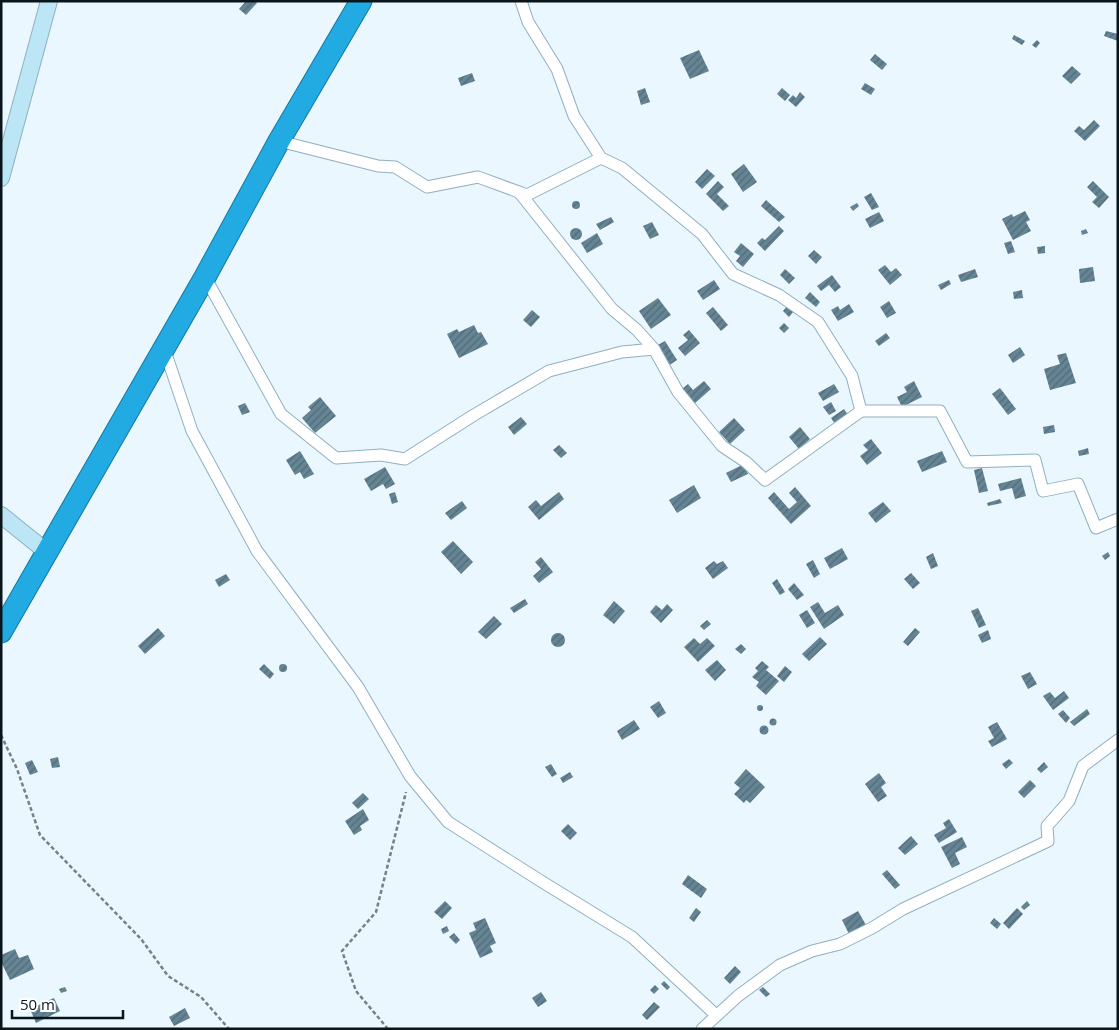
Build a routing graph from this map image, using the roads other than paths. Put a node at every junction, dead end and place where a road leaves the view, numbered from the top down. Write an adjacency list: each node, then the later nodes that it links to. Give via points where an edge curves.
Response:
1 (49, 1): 6 (street)
2 (361, 1): 4 (highway)
3 (521, 1): 5 (street, via 528,22 557,69 574,116)
4 (280, 141): 7 (street, via 378,166 395,167 427,186 478,177); 8 (highway)
5 (600, 158): 7 (street, via 527,195); 11 (street, via 622,168 702,234 733,274 778,295 818,322 852,376)
6 (1, 178)
7 (519, 192): 10 (street, via 612,309)
8 (206, 277): 9 (highway); 10 (street, via 281,414 336,458 381,454 405,459 549,371 622,352)
9 (164, 348): 14 (highway); 17 (street, via 192,431 257,551 358,687 410,776 448,822 632,937)
10 (654, 349): 11 (street, via 678,392 722,446 766,480)
11 (861, 411): 13 (street, via 940,412 967,462 1035,460 1044,491 1078,484 1096,528)
12 (1, 515): 14 (street)
13 (1118, 519)
14 (47, 552): 15 (highway)
15 (1, 632)
16 (1118, 740): 17 (street, via 1083,766 1069,801 1047,826 1048,841 902,909 840,944 812,951 780,965)
17 (716, 1015): 18 (street)
18 (702, 1029)

